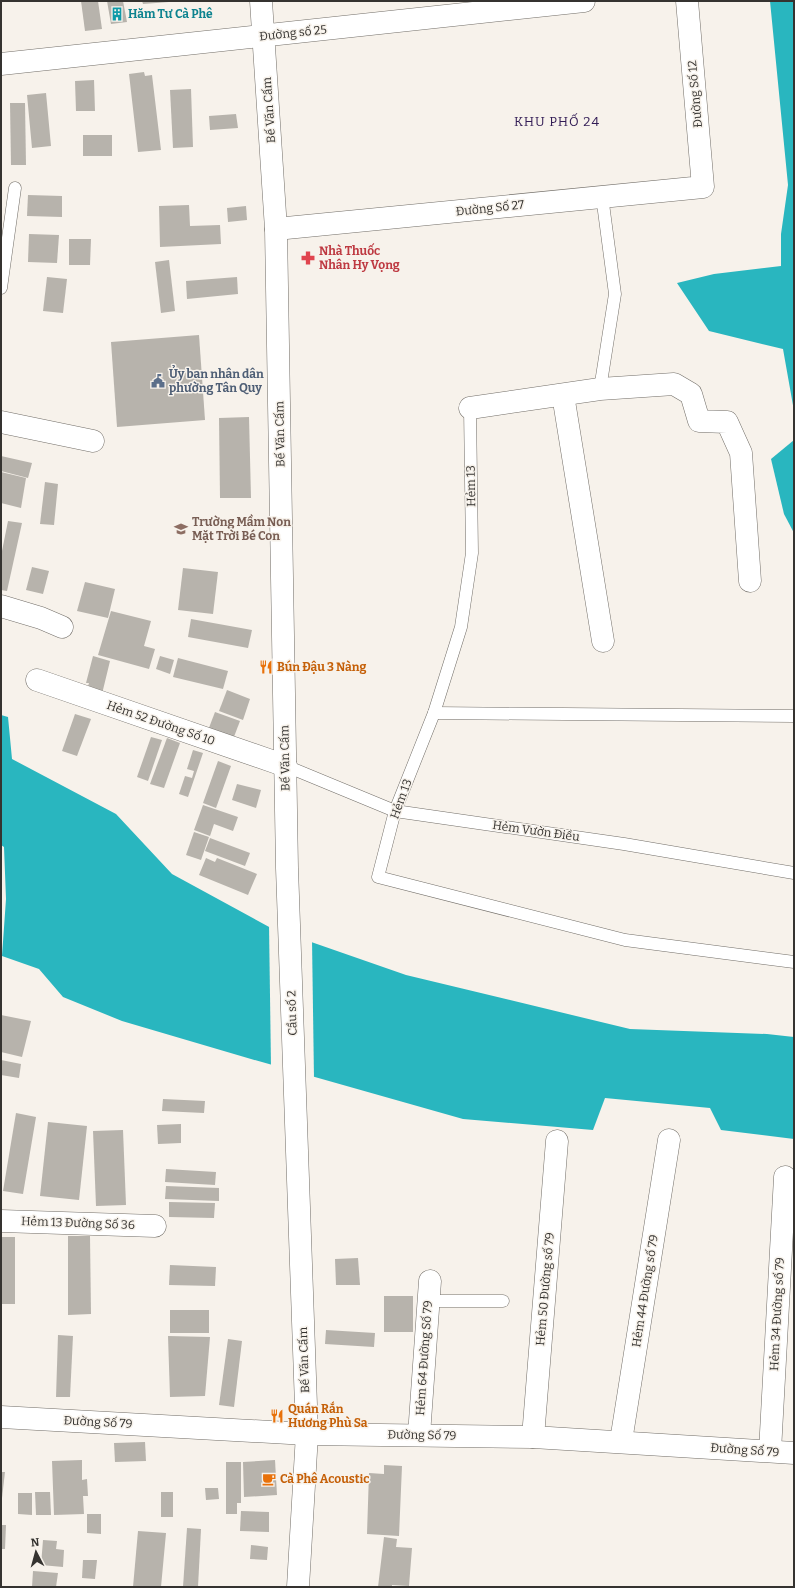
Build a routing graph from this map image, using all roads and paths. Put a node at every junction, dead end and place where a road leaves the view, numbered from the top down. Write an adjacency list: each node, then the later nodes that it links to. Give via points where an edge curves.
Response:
1 (261, 1): 4 (street, Bế Văn Cấm)
2 (584, 1): 4 (street, Đường số 25)
3 (687, 1): 6 (street, Đường Số 12)
4 (264, 36): 5 (street, Đường số 25); 9 (street, Bế Văn Cấm)
5 (1, 64)
6 (703, 187): 8 (street, Đường Số 27)
7 (15, 188): 10 (lane)
8 (602, 196): 9 (street, Đường Số 27); 11 (lane, via 615,294)
9 (276, 230): 23 (street, Bế Văn Cấm)
10 (1, 288)
11 (600, 389): 12 (street, Hẻm 13); 16 (street, Hẻm 13, via 674,384 691,394 699,421 727,422 741,453)
12 (563, 395): 13 (street, Hẻm 13); 19 (street)
13 (470, 408): 21 (lane, Hẻm 13, via 472,553 462,627)
14 (1, 422): 15 (street)
15 (93, 442)
16 (750, 581)
17 (1, 606): 18 (street)
18 (62, 626)
19 (604, 641)
20 (37, 680): 23 (street, Hẻm 52 Đường Số 10)
21 (434, 713): 22 (lane); 24 (lane, Hẻm 13)
22 (794, 716)
23 (286, 766): 24 (lane, Hẻm Vườn Điều); 25 (street, Bế Văn Cấm)
24 (395, 811): 26 (lane, Hẻm Vườn Điều, via 624,844); 27 (lane, Hẻm 13, via 378,877 625,940)
25 (287, 868): 30 (street, Cầu số 2)
26 (794, 873)
27 (794, 962)
28 (669, 1140): 40 (street, Hẻm 44 Đường số 79)
29 (557, 1141): 39 (street, Hẻm 50 Đường số 79)
30 (298, 1158): 37 (street, Bế Văn Cấm)
31 (785, 1177): 41 (street, Hẻm 34 Đường số 79)
32 (1, 1221): 33 (street, Hẻm 13 Đường Số 36)
33 (155, 1226)
34 (429, 1291): 35 (lane); 38 (street, Hẻm 64 Đường Số 79)
35 (503, 1301)
36 (1, 1417): 37 (street, Đường Số 79)
37 (307, 1434): 38 (street, Đường Số 79); 43 (street, Bế Văn Cấm)
38 (419, 1435): 39 (street, Đường Số 79)
39 (533, 1437): 40 (street, Đường Số 79)
40 (621, 1441): 41 (street, Đường Số 79)
41 (770, 1451): 42 (street, Đường Số 79)
42 (794, 1453)
43 (298, 1587)

